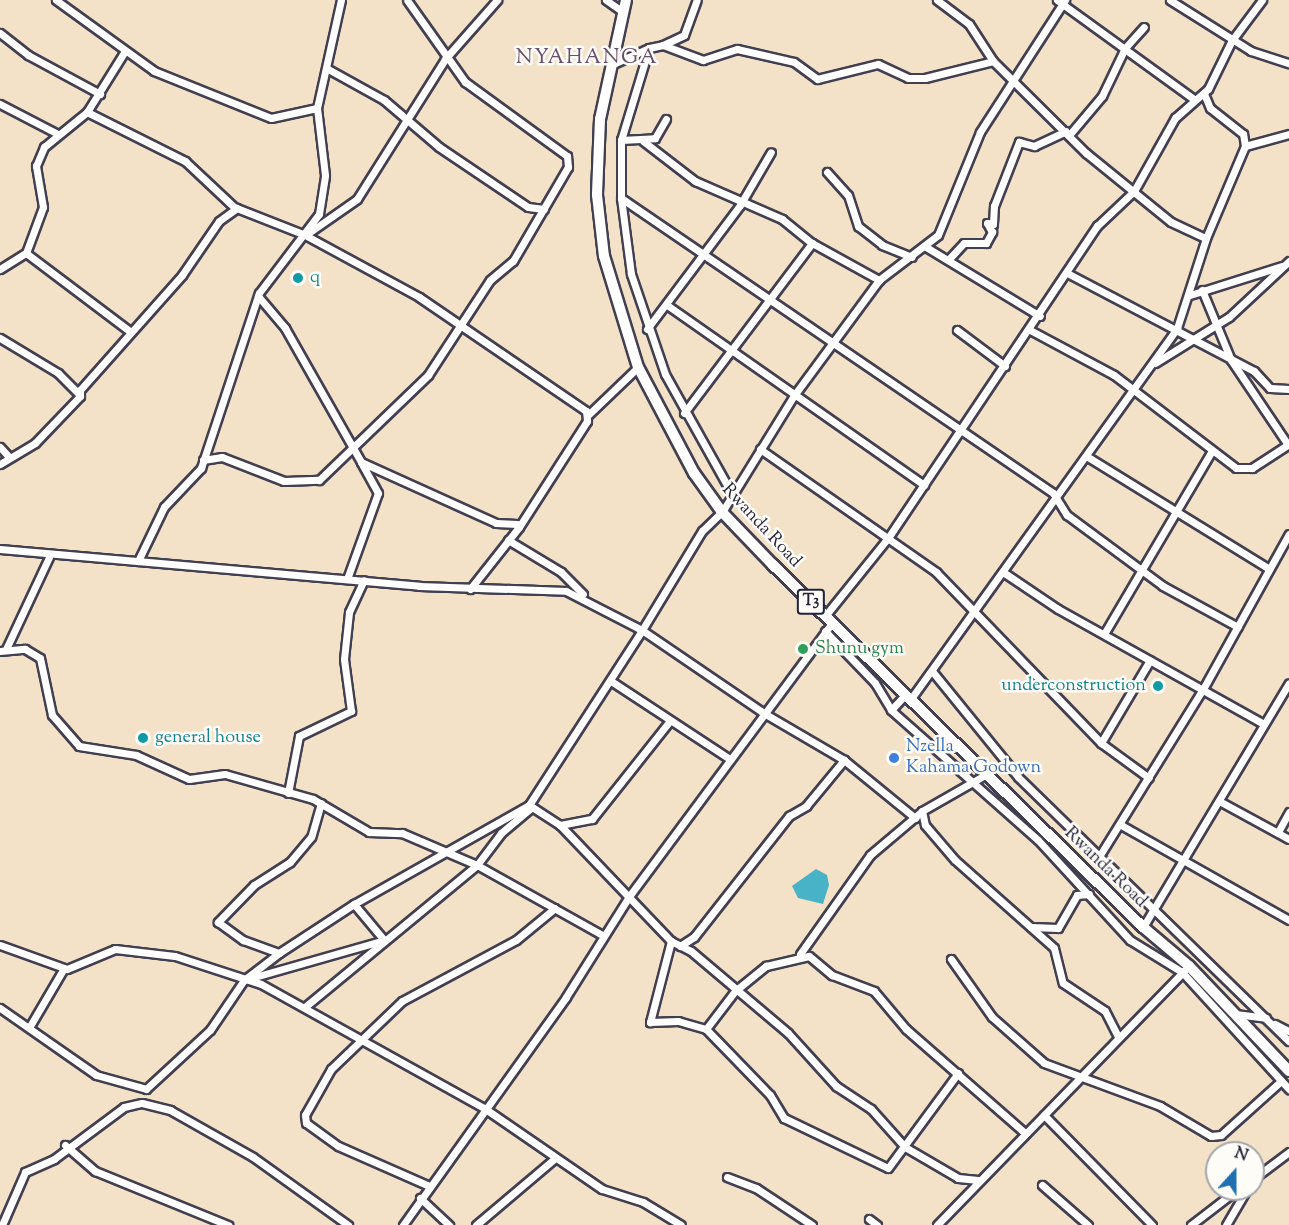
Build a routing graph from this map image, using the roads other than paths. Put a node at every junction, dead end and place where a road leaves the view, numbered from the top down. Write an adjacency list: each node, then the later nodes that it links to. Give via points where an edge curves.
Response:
1 (56, 0): 18 (street)
2 (341, 0): 23 (street)
3 (406, 0): 19 (street, via 440,41)
4 (497, 0): 19 (street)
5 (606, 0): 11 (street)
6 (697, 0): 15 (street, via 684,35)
7 (937, 0): 20 (street, via 969,24)
8 (1170, 0): 14 (street)
9 (1262, 0): 14 (street)
10 (1061, 1): 17 (street); 24 (street)
11 (624, 5): 22 (highway, Rwanda Road / T3)
12 (1144, 27): 17 (street)
13 (0, 33): 26 (street, via 28,55)
14 (1232, 40): 21 (street); 25 (street)
15 (663, 45): 16 (street); 20 (street, via 703,60 737,49 794,62 817,79 878,64 908,78 926,78)
16 (648, 48): 22 (street); 36 (street)
17 (1125, 48): 27 (street); 34 (street, via 1111,82)
18 (125, 51): 26 (street); 29 (street, via 154,71 271,118)
19 (445, 59): 31 (street); 45 (street, via 465,82 567,156 568,167)
20 (993, 60): 24 (street)
21 (1289, 63)
22 (608, 68): 78 (highway, Rwanda Road / T3, via 598,158 600,228 620,320)
23 (328, 69): 29 (street); 31 (street)
24 (1012, 79): 34 (street); 49 (street, via 970,151 938,235)
25 (1204, 93): 27 (street); 38 (street, via 1210,108 1243,134)
26 (100, 94): 30 (street)
27 (1194, 99): 41 (street, via 1159,140)
28 (0, 104): 33 (street)
29 (317, 108): 46 (street, via 325,183 319,214)
30 (87, 112): 33 (street); 44 (street, via 185,161)
31 (408, 118): 45 (street, via 439,147 528,207); 46 (street, via 357,199)
32 (666, 119): 37 (street, via 657,137)
33 (56, 133): 51 (street, via 36,166 44,202)
34 (1068, 133): 41 (street); 53 (street, via 1034,146 1019,142 994,206 993,224 987,223 992,232 986,243 964,243)
35 (1289, 134): 38 (street)
36 (621, 140): 37 (street); 42 (street)
37 (643, 141): 43 (street, via 695,181)
38 (1245, 146): 47 (street)
39 (771, 152): 43 (street)
40 (827, 172): 52 (street, via 848,195 858,226 882,244)
41 (1134, 191): 47 (street, via 1171,222); 56 (street, via 1097,226)
42 (621, 198): 50 (street); 67 (street, via 631,274)
43 (740, 205): 48 (street, via 782,219); 50 (street)
44 (237, 208): 46 (street); 70 (street, via 219,221 187,269)
45 (544, 209): 64 (street, via 513,261 490,280)
46 (305, 235): 60 (street); 64 (street)
47 (1206, 238): 59 (street)
48 (812, 243): 57 (street); 61 (street)
49 (926, 247): 52 (street); 53 (street)
50 (706, 252): 61 (street); 62 (street)
51 (26, 253): 55 (street); 70 (street)
52 (912, 257): 57 (street)
53 (948, 260): 63 (street)
54 (1286, 263): 58 (street); 65 (street)
55 (0, 269)
56 (1069, 274): 63 (street); 66 (street)
57 (879, 280): 73 (street)
58 (1202, 290): 59 (street); 65 (street)
59 (1190, 295): 66 (street)
60 (258, 296): 88 (street, via 285,328); 93 (street)
61 (769, 296): 73 (street); 74 (street)
62 (667, 305): 67 (street); 74 (street)
63 (1040, 316): 69 (street)
64 (461, 325): 84 (street); 88 (street, via 428,375)
65 (1217, 326): 72 (street); 75 (street)
66 (1177, 328): 72 (street); 76 (street)
67 (647, 329): 83 (street)
68 (957, 330): 77 (street)
69 (1030, 330): 77 (street); 80 (street)
70 (131, 332): 82 (street, via 80,390)
71 (0, 338): 82 (street, via 58,373)
72 (1195, 341): 75 (street); 76 (street)
73 (834, 342): 81 (street); 85 (street)
74 (732, 350): 81 (street); 83 (street)
75 (1231, 360): 79 (street, via 1260,375 1270,388); 86 (street)
76 (1153, 364): 80 (street)
77 (1005, 366): 85 (street)
78 (638, 367): 84 (street); 100 (highway, Rwanda Road / T3, via 669,433)
79 (1289, 389)
80 (1135, 392): 90 (street); 92 (street)
81 (795, 394): 89 (street); 96 (street)
82 (80, 396): 91 (street, via 35,443)
83 (684, 413): 97 (street)
84 (588, 415): 101 (street)
85 (960, 433): 96 (street); 98 (street)
86 (1288, 443): 90 (street, via 1242,469)
87 (0, 447): 91 (street)
88 (354, 447): 93 (street, via 309,483 279,480 222,457); 94 (street)
89 (760, 449): 97 (street); 103 (street)
90 (1212, 451): 99 (street)
91 (9, 457): 95 (street)
92 (1088, 457): 98 (street); 99 (street)
93 (203, 460): 107 (street, via 164,507)
94 (361, 462): 101 (street, via 496,523); 111 (street, via 366,480 378,493)
95 (0, 464)
96 (924, 485): 103 (street)
97 (732, 494): 100 (street)
98 (1056, 500): 109 (street, via 1067,515); 110 (street)
99 (1176, 510): 108 (street); 109 (street)
100 (722, 512): 116 (highway, Rwanda Road / T3); 118 (street, via 702,531)
101 (517, 524): 104 (street)
102 (1289, 534): 108 (street)
103 (888, 538): 115 (street, via 936,572); 116 (street)
104 (508, 540): 113 (street); 114 (street, via 561,572)
105 (0, 549): 106 (street)
106 (49, 556): 107 (street); 120 (street)
107 (138, 561): 111 (street)
108 (1269, 569): 117 (street)
109 (1140, 570): 117 (street); 119 (street)
110 (1003, 572): 115 (street); 119 (street)
111 (347, 579): 112 (street)
112 (364, 580): 113 (street); 138 (street, via 348,612 344,659 351,711 300,734)
113 (470, 589): 114 (street)
114 (584, 595): 118 (street)
115 (974, 611): 122 (street); 132 (street)
116 (827, 623): 127 (highway, Rwanda Road / T3); 128 (street, via 875,683); 129 (street)
117 (1238, 627): 125 (street)
118 (642, 630): 123 (street); 129 (street)
119 (1104, 634): 121 (street)
120 (3, 650): 138 (street, via 29,651 40,658 52,715 79,746 136,755 189,779 225,774)
121 (1150, 660): 125 (street); 132 (street)
122 (932, 671): 127 (street); 150 (street, via 1002,760)
123 (611, 681): 130 (street); 141 (street)
124 (1289, 683): 126 (street)
125 (1203, 689): 131 (street); 136 (street)
126 (1286, 694): 131 (street)
127 (908, 697): 128 (street); 135 (highway, Rwanda Road / T3)
128 (891, 710): 137 (street, via 926,737)
129 (762, 712): 133 (street); 134 (street)
130 (669, 722): 133 (street); 145 (street, via 592,819)
131 (1264, 724): 139 (street)
132 (1101, 743): 136 (street)
133 (728, 758): 154 (street)
134 (844, 760): 144 (street); 165 (street, via 806,806 789,816 694,937)
135 (985, 775): 137 (street); 160 (highway, Rwanda Road / T3)
136 (1149, 778): 146 (street)
137 (972, 784): 142 (street); 153 (street, via 1025,827)
138 (288, 793): 140 (street)
139 (1221, 802): 147 (street); 151 (street)
140 (321, 803): 149 (street, via 369,832 402,833); 166 (street, via 311,837 290,862 218,918 243,940)
141 (530, 806): 145 (street); 149 (street); 152 (street, via 501,833)
142 (922, 811): 144 (street); 159 (street, via 925,825 955,860)
143 (1289, 812): 147 (street)
144 (915, 818): 167 (street, via 849,878)
145 (560, 825): 154 (street)
146 (1120, 825): 150 (street); 151 (street)
147 (1278, 832): 148 (street)
148 (1289, 839)
149 (451, 852): 152 (street); 155 (street)
150 (1100, 855): 156 (street)
151 (1186, 861): 156 (street); 158 (street)
152 (477, 865): 157 (street); 162 (street)
153 (1089, 894): 159 (street, via 1077,895 1058,928); 170 (street, via 1138,948)
154 (630, 895): 161 (street); 163 (street)
155 (354, 904): 162 (street); 166 (street)
156 (1157, 907): 160 (street); 176 (street)
157 (555, 908): 161 (street); 181 (street, via 516,939 406,998)
158 (1289, 920)
159 (1031, 927): 180 (street, via 1054,948 1066,987 1105,1011)
160 (1143, 927): 170 (highway, Rwanda Road / T3)
161 (604, 936): 188 (street)
162 (384, 940): 171 (street); 173 (street)
163 (671, 941): 165 (street); 178 (street, via 650,1022)
164 (0, 945): 169 (street)
165 (680, 945): 172 (street)
166 (279, 953): 171 (street)
167 (800, 954): 172 (street, via 770,963); 184 (street, via 874,991 906,1029)
168 (951, 959): 185 (street, via 1014,1038 1044,1063)
169 (64, 968): 171 (street, via 115,949 193,960); 177 (street)
170 (1185, 969): 175 (highway, Rwanda Road / T3); 180 (street); 186 (street)
171 (244, 980): 173 (street); 177 (street, via 206,1035 173,1059 146,1089 96,1075)
172 (735, 991): 178 (street); 192 (street, via 788,1033 840,1089 871,1109)
173 (306, 1006): 181 (street)
174 (0, 1008): 177 (street)
175 (1230, 1013): 176 (street); 183 (highway, Rwanda Road / T3)
176 (1266, 1018): 179 (street); 182 (street)
177 (30, 1026)
178 (706, 1029): 192 (street, via 770,1095 784,1118 888,1168)
179 (1289, 1031)
180 (1118, 1037): 185 (street)
181 (359, 1041): 188 (street); 198 (street, via 328,1074 304,1122 338,1146)
182 (1289, 1041)
183 (1289, 1071)
184 (958, 1073): 190 (street); 192 (street)
185 (1080, 1075): 186 (street, via 1087,1083 1160,1106 1215,1137); 189 (street)
186 (1281, 1081): 187 (street)
187 (1289, 1089)
188 (484, 1108): 194 (street); 198 (street)
189 (1044, 1115): 190 (street); 215 (street)
190 (1026, 1134): 197 (street)
191 (65, 1145): 204 (street, via 54,1159 22,1176); 205 (street, via 95,1171); 206 (street, via 124,1107 158,1106 278,1172)
192 (905, 1147): 197 (street, via 958,1178)
193 (1289, 1152): 195 (street)
194 (554, 1159): 209 (street); 210 (street, via 603,1189 643,1202)
195 (1265, 1170)
196 (727, 1177): 211 (street, via 756,1188)
197 (978, 1180): 213 (street)
198 (427, 1185): 200 (street)
199 (1042, 1185): 214 (street)
200 (420, 1198): 207 (street); 208 (street)
201 (1222, 1201): 216 (street)
202 (1240, 1201): 217 (street)
203 (869, 1219): 212 (street)
204 (2, 1225)
205 (228, 1225)
206 (348, 1225)
207 (403, 1225)
208 (449, 1225)
209 (476, 1225)
210 (681, 1225)
211 (812, 1225)
212 (877, 1225)
213 (937, 1225)
214 (1089, 1225)
215 (1152, 1225)
216 (1191, 1225)
217 (1226, 1225)

